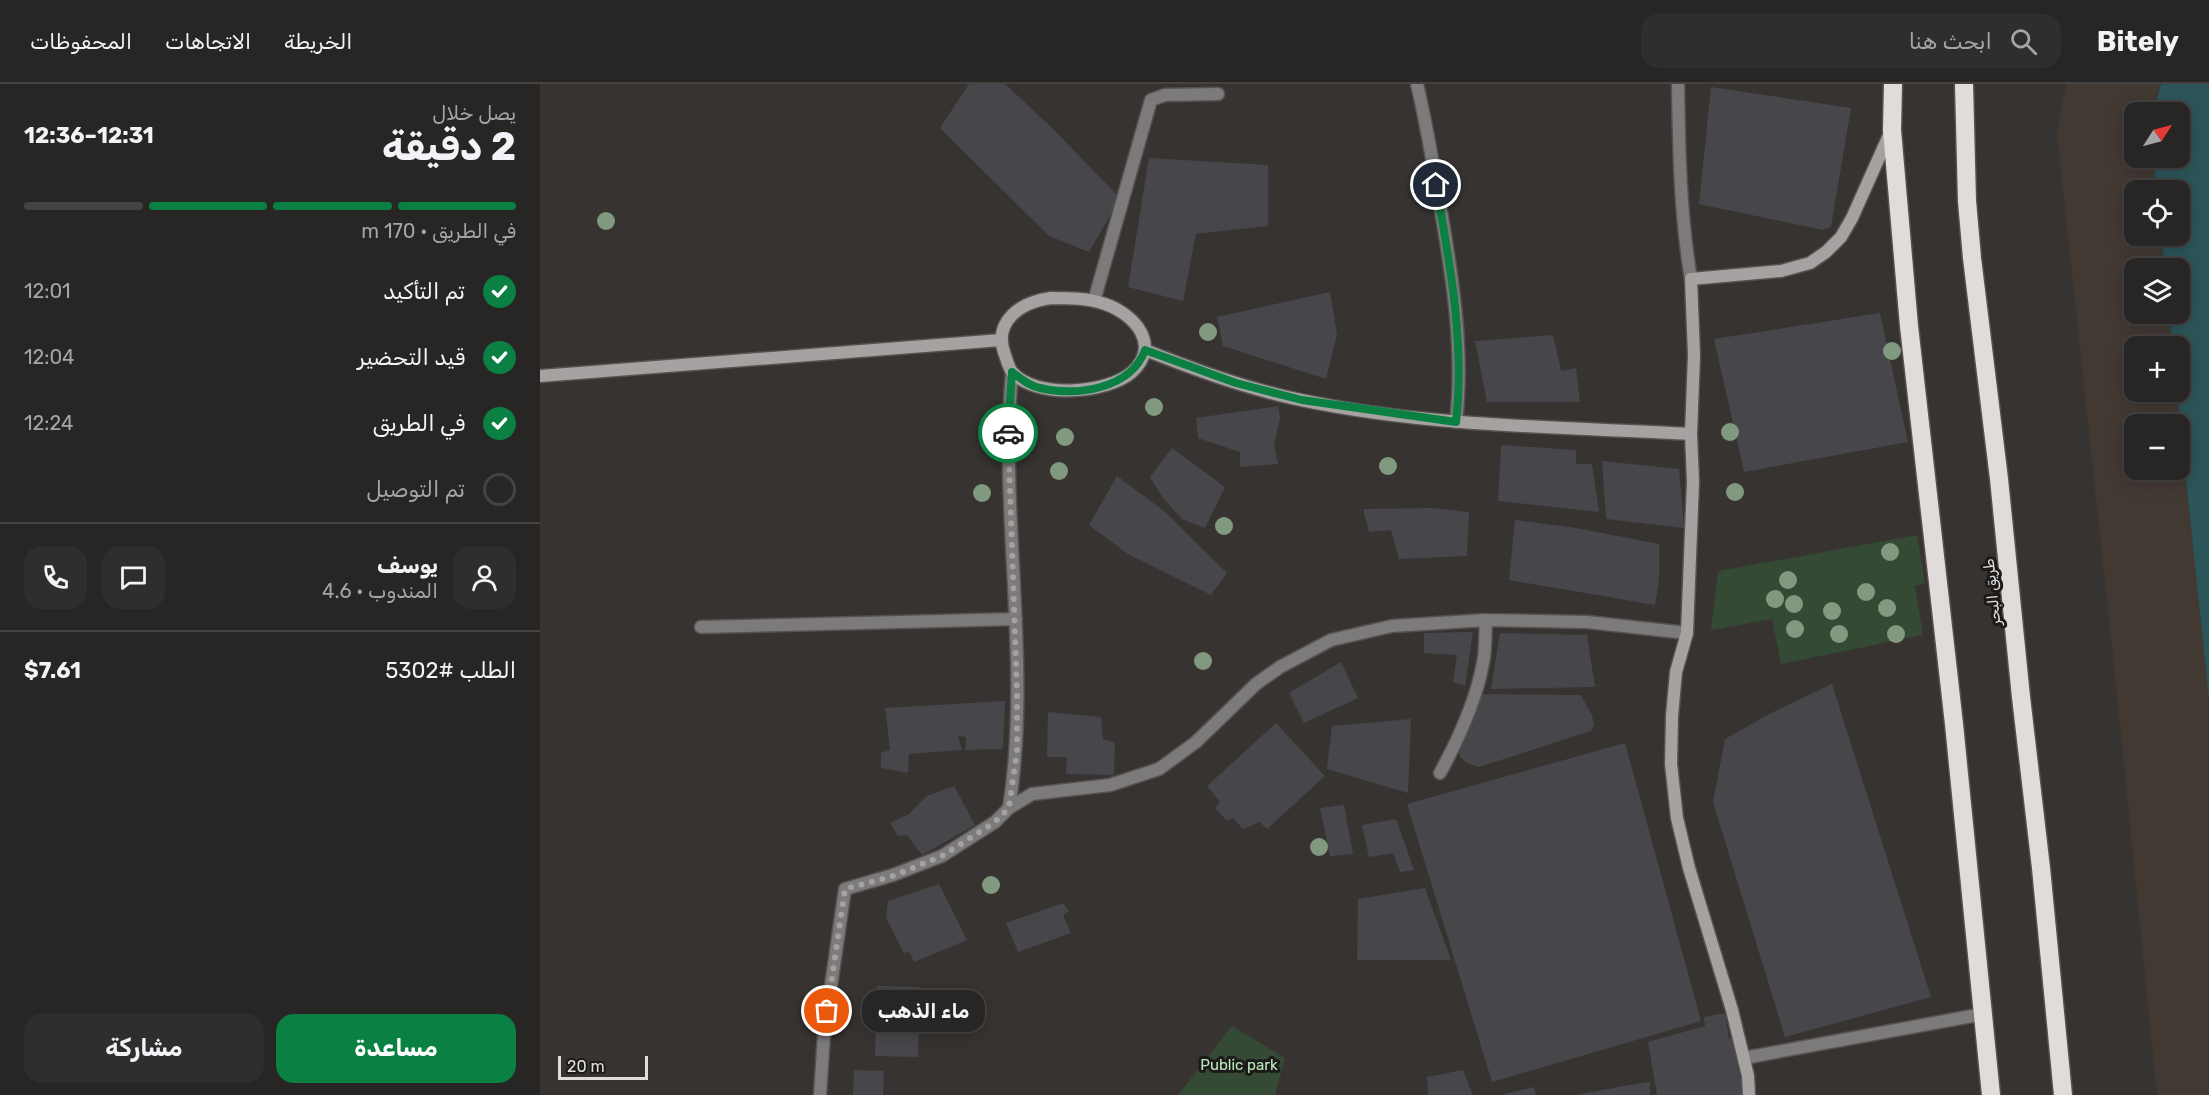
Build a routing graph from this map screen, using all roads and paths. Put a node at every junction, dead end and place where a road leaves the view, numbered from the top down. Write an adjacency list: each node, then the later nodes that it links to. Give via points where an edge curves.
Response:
1 (1417, 84): 13 (street, via 1455,309 1460,373)
2 (1678, 84): 7 (street, via 1683,233)
3 (1893, 84): 6 (highway)
4 (1964, 84): 26 (highway, طريق البحر, via 1972,258)
5 (1218, 94): 8 (street, via 1164,95 1151,100)
6 (1892, 130): 7 (street, via 1852,218 1826,252 1781,271); 21 (highway, via 1909,326)
7 (1691, 279): 14 (street)
8 (1095, 301): 9 (street, via 1051,298 1024,305 1005,326); 10 (street, via 1128,316 1145,338)
9 (1001, 340): 11 (street); 12 (street)
10 (1145, 350): 11 (street, via 1142,360 1121,379 1073,391 1038,388); 13 (street, via 1236,383 1302,400)
11 (1012, 372): 15 (street, via 1008,424)
12 (540, 376)
13 (1456, 422): 14 (street)
14 (1691, 434): 18 (street)
15 (1016, 619): 17 (street); 20 (street, via 1017,751)
16 (1486, 620): 18 (street, via 1587,622); 19 (street, via 1483,663 1475,690); 20 (street, via 1392,626 1331,640 1256,684 1203,735 1159,769 1110,785 1032,794)
17 (701, 627)
18 (1687, 633): 22 (street, via 1676,672 1672,716 1671,764 1677,818)
19 (1440, 773)
20 (1009, 808): 23 (street, via 995,822 942,856 893,876 845,889 824,1034)
21 (1983, 1014): 22 (street); 25 (highway)
22 (1744, 1058): 24 (street)
23 (820, 1095)
24 (1749, 1095)
25 (1991, 1095)
26 (2063, 1095)

